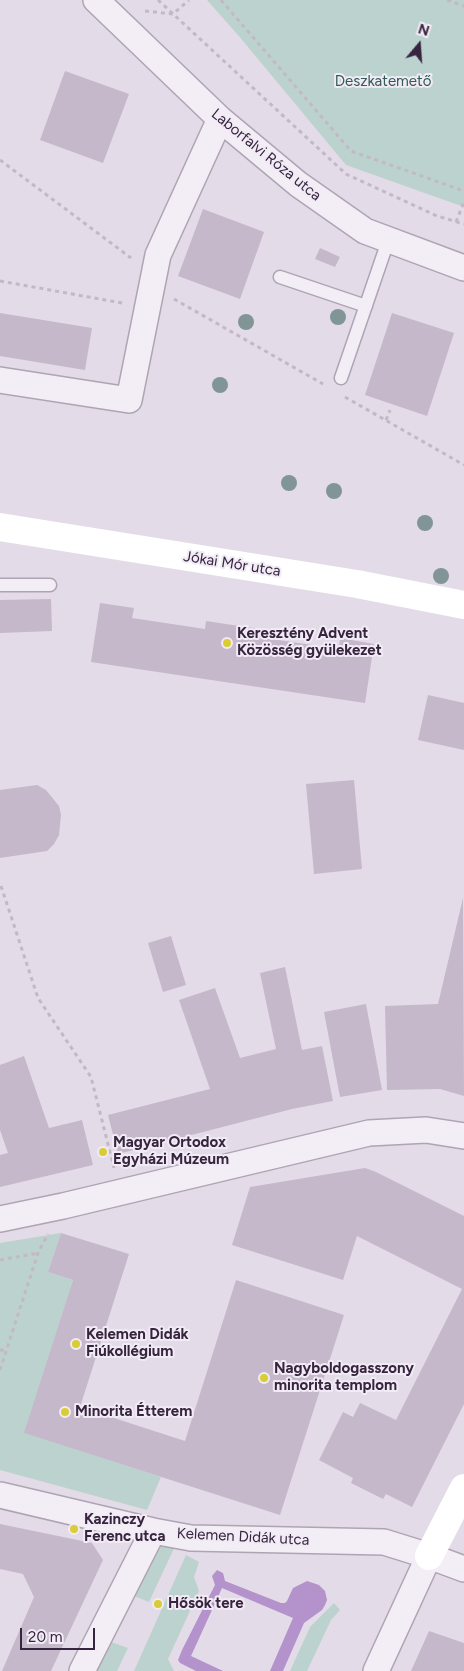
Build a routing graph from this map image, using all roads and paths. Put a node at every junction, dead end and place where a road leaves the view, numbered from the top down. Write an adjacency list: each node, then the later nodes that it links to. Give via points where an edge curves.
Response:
1 (96, 0): 8 (street, Laborfalvi Róza utca)
2 (158, 0): 7 (path)
3 (189, 0): 7 (path)
4 (221, 0): 10 (path, via 351,150)
5 (447, 0): 6 (path)
6 (464, 6)
7 (173, 14): 12 (path, via 346,174)
8 (220, 119): 14 (street, Laborfalvi Róza utca, via 298,184 365,231); 18 (street, via 158,254)
9 (0, 160): 18 (path)
10 (464, 191)
11 (464, 202): 12 (path)
12 (456, 222): 13 (path)
13 (464, 224)
14 (388, 241): 15 (street, Laborfalvi Róza utca); 19 (lane)
15 (464, 268)
16 (280, 277): 19 (lane)
17 (0, 281): 18 (path)
18 (151, 289): 21 (street, via 129,400); 22 (path)
19 (366, 306): 20 (lane)
20 (341, 378)
21 (0, 380)
22 (330, 388)
23 (338, 393): 25 (path)
24 (390, 410): 25 (path)
25 (386, 420): 26 (path)
26 (464, 465)
27 (0, 527): 30 (street, Jókai Mór utca, via 357,584)
28 (0, 585): 29 (lane)
29 (50, 585)
30 (464, 605)
31 (1, 886): 33 (path, via 38,998 91,1077)
32 (464, 1136): 33 (street, via 426,1130 369,1133)
33 (121, 1192): 34 (street)
34 (63, 1206): 35 (street); 36 (path)
35 (0, 1219)
36 (38, 1252): 37 (path); 39 (path)
37 (0, 1260)
38 (0, 1350): 39 (path)
39 (6, 1350): 40 (path)
40 (0, 1370)
41 (464, 1488): 44 (street)
42 (0, 1495): 43 (street, Kelemen Didák utca)
43 (153, 1531): 44 (street, Kelemen Didák utca, via 192,1538 384,1542); 46 (street)
44 (428, 1556): 45 (street, Kelemen Didák utca); 47 (street)
45 (464, 1569)
46 (82, 1671)
47 (376, 1671)

